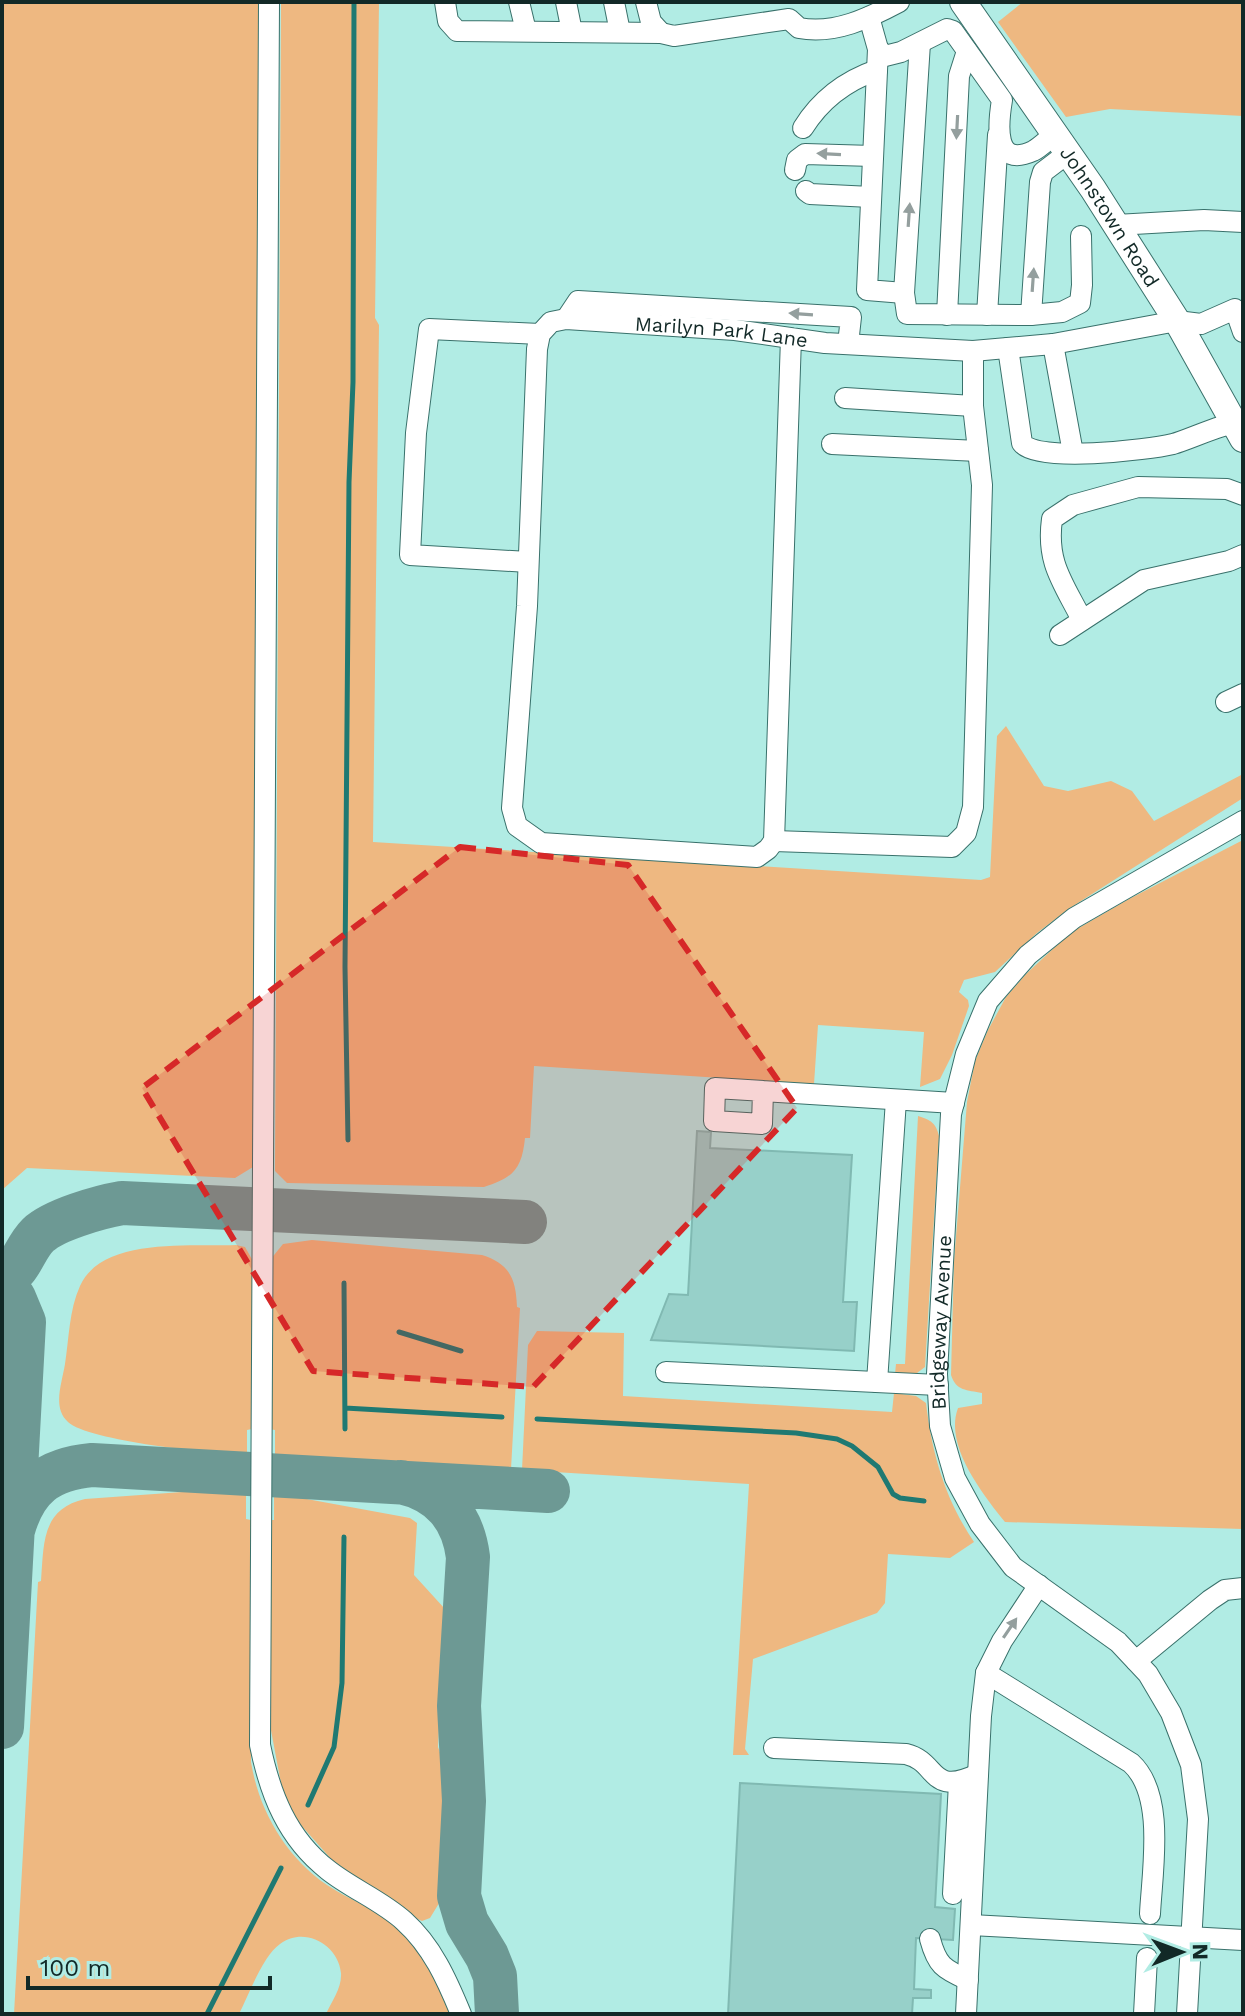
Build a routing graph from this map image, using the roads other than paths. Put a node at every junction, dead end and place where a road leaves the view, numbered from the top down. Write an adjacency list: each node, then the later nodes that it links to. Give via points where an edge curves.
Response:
1 (269, 2): 75 (street, via 260,1745 275,1802 289,1828 328,1870 403,1921 424,1942)
2 (445, 2): 10 (street, via 448,21 457,31)
3 (519, 2): 10 (street)
4 (566, 2): 11 (street)
5 (614, 2): 12 (street)
6 (646, 2): 13 (street, via 651,22)
7 (899, 2): 9 (street)
8 (963, 2): 20 (main road, Johnstown Road)
9 (869, 17): 13 (street, via 811,31 789,19 674,36); 15 (street)
10 (526, 31): 11 (street)
11 (572, 32): 12 (street)
12 (620, 32): 13 (street)
13 (661, 33)
14 (920, 43): 15 (street, via 885,56); 16 (street, via 947,29); 28 (street, one-way to 14)
15 (878, 49): 17 (street)
16 (967, 51): 19 (street, via 1002,100); 29 (street, one-way to 29, via 959,76)
17 (877, 70): 18 (street, via 839,87); 21 (street)
18 (803, 128)
19 (998, 131): 20 (street, via 1000,144 1015,154); 30 (street)
20 (1062, 144): 26 (main road, Johnstown Road); 31 (street, one-way to 20, via 1040,182)
21 (873, 156): 22 (street, one-way to 22, via 805,154); 24 (street)
22 (795, 170)
23 (806, 191): 24 (street)
24 (871, 197): 28 (street, via 867,290)
25 (1243, 222): 26 (street)
26 (1116, 225): 33 (main road, Johnstown Road)
27 (1081, 236): 31 (street, via 1080,303 1062,312)
28 (904, 293): 29 (street, via 907,314)
29 (947, 315): 30 (street)
30 (987, 315): 31 (street)
31 (1031, 315)
32 (566, 319): 35 (street, via 551,322); 36 (street, Marilyn Park Lane); 37 (street, one-way to 32, via 851,317 578,301)
33 (1177, 321): 34 (street, Marilyn Park Lane, via 1201,324 1235,309); 38 (street, Marilyn Park Lane); 43 (main road, Johnstown Road)
34 (1243, 332)
35 (540, 334): 49 (street); 49 (street, via 429,329 416,433 410,555)
36 (791, 338): 37 (street, Marilyn Park Lane); 53 (street)
37 (848, 344): 40 (street, Marilyn Park Lane)
38 (1053, 344): 39 (street, Marilyn Park Lane); 46 (street)
39 (1008, 348): 40 (street, Marilyn Park Lane); 46 (street, via 1022,443 1031,451)
40 (973, 351): 42 (street)
41 (845, 398): 42 (street)
42 (973, 406): 45 (street)
43 (1240, 428): 46 (street, via 1168,445)
44 (832, 444): 45 (street)
45 (978, 451): 53 (street, via 982,485 973,807 966,833 952,847)
46 (1073, 453)
47 (1243, 495): 50 (street, via 1227,489 1138,487 1073,505 1052,519 1051,558)
48 (1243, 555): 50 (street, via 1144,580)
49 (528, 562): 53 (street, via 512,808 517,826 541,843 757,857)
50 (1082, 620): 51 (street)
51 (1060, 635)
52 (1243, 821): 56 (street, Bridgeway Avenue, via 1074,918 1028,955 988,1001 966,1054)
53 (774, 841)
54 (763, 1091): 55 (street)
55 (896, 1100): 56 (street); 58 (street)
56 (954, 1103): 59 (street, Bridgeway Avenue)
57 (666, 1372): 58 (street)
58 (877, 1382): 59 (street)
59 (938, 1385): 60 (street, Bridgeway Avenue, via 940,1426 955,1478 980,1524 1013,1567)
60 (1039, 1585): 62 (street, Bridgeway Avenue); 63 (street, one-way to 60)
61 (1243, 1588): 62 (street, via 1225,1590 1210,1600)
62 (1136, 1661): 70 (street, Bridgeway Avenue, via 1171,1713 1191,1765 1198,1819)
63 (986, 1673): 65 (street); 68 (street, via 1143,1774 1154,1830)
64 (774, 1748): 66 (street, via 906,1754 941,1780)
65 (978, 1774): 66 (street); 69 (street)
66 (959, 1783): 67 (street)
67 (953, 1894)
68 (1150, 1914)
69 (971, 1925): 70 (street); 74 (street)
70 (1192, 1937): 72 (street); 78 (street, Bridgeway Avenue)
71 (930, 1939): 74 (street, via 935,1958 948,1972)
72 (1243, 1940)
73 (1147, 1958): 77 (street)
74 (968, 1980): 76 (street)
75 (461, 2014)
76 (966, 2014)
77 (1144, 2014)
78 (1187, 2014)

